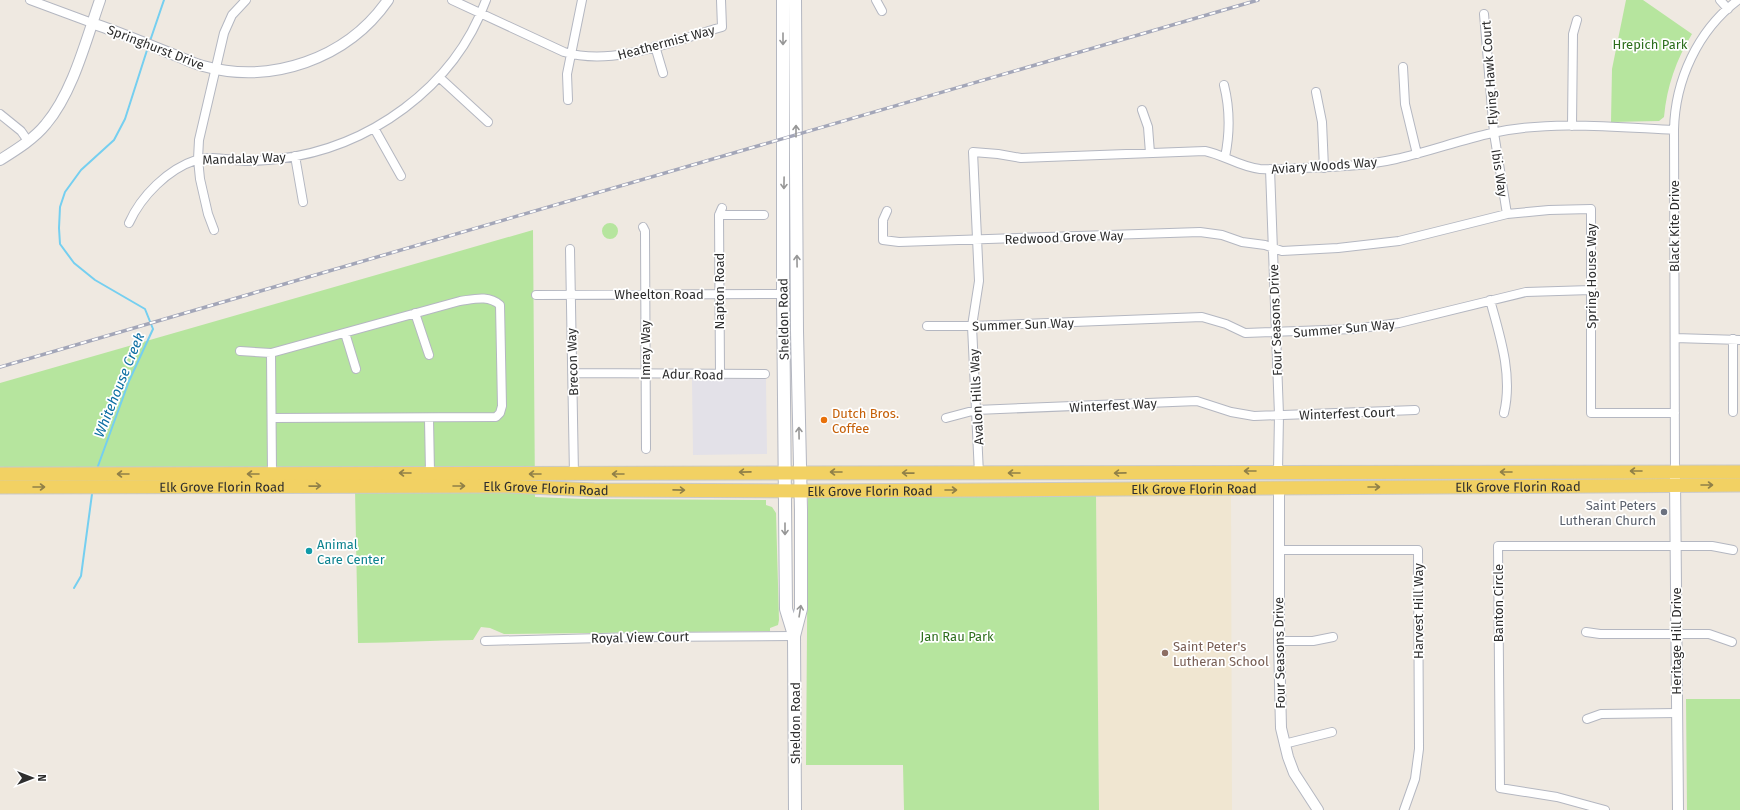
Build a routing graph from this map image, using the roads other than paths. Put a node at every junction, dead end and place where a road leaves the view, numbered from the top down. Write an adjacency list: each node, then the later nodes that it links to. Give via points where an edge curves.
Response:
1 (30, 0): 19 (street)
2 (100, 0): 19 (street)
3 (246, 0): 23 (street, via 232,15 228,24)
4 (388, 0): 23 (street, Springhurst Drive, via 373,19 353,37 315,60 282,70 232,72)
5 (452, 0): 16 (street, Heathermist Way)
6 (486, 0): 16 (street, Mandalay Way)
7 (582, 0): 21 (street)
8 (721, 0): 20 (street, Heathermist Way, via 722,27)
9 (783, 0): 57 (main road, Sheldon Road, one-way to 57)
10 (795, 0): 68 (main road, Sheldon Road, one-way to 10)
11 (876, 0): 15 (street)
12 (1720, 0): 14 (street)
13 (1738, 0): 14 (street, Black Kite Drive)
14 (1728, 9): 34 (street, Black Kite Drive, via 1706,33 1690,62 1680,89)
15 (882, 11)
16 (481, 14): 21 (street, Heathermist Way); 25 (street, Mandalay Way, via 458,54)
17 (1484, 14): 35 (street, Flying Hawk Court)
18 (1577, 20): 32 (street, via 1573,34)
19 (92, 23): 23 (street, Springhurst Drive, via 203,66); 36 (street, via 57,110)
20 (655, 46): 21 (street, Heathermist Way, via 610,57 591,58); 24 (street)
21 (571, 54): 28 (street, via 566,82)
22 (1403, 67): 39 (street, via 1405,104)
23 (216, 68): 42 (street, via 200,130)
24 (663, 73)
25 (439, 77): 31 (street); 33 (street, Mandalay Way, via 412,102)
26 (1224, 85): 41 (street, via 1229,135)
27 (1316, 92): 44 (street, via 1322,122)
28 (568, 100)
29 (1142, 110): 38 (street, via 1148,127)
30 (0, 114): 36 (street, via 21,131)
31 (488, 122)
32 (1572, 126): 34 (street, Aviary Woods Way); 35 (street, Aviary Woods Way, via 1536,127)
33 (374, 128): 40 (street, Mandalay Way, via 339,144); 46 (street)
34 (1674, 130): 71 (street, Black Kite Drive)
35 (1494, 133): 39 (street, Aviary Woods Way); 49 (street, Ibis Way)
36 (28, 141): 43 (street)
37 (973, 152): 38 (street, Aviary Woods Way, via 1021,158); 54 (street, Avalon Hills Way)
38 (1150, 153): 41 (street, Aviary Woods Way, via 1205,152)
39 (1417, 154): 44 (street, Aviary Woods Way, via 1373,163)
40 (295, 156): 42 (street, Mandalay Way, via 247,161); 47 (street)
41 (1225, 157): 45 (street, Aviary Woods Way, via 1250,167)
42 (198, 159): 51 (street, Mandalay Way, via 168,175 138,207); 53 (street, via 200,179)
43 (0, 160)
44 (1324, 168): 45 (street, Aviary Woods Way)
45 (1270, 169): 55 (street, Four Seasons Drive)
46 (401, 176)
47 (303, 202)
48 (887, 211): 54 (street, Redwood Grove Way, via 882,220 883,240)
49 (1507, 214): 55 (street, Spring House Way, via 1421,236 1369,246 1282,251); 58 (street, Spring House Way, via 1591,209)
50 (764, 215): 60 (street, Napton Road, via 721,211)
51 (129, 222)
52 (643, 227): 59 (street, Imray Way)
53 (214, 230)
54 (977, 241): 55 (street, Redwood Grove Way, via 1200,232); 67 (street, Avalon Hills Way, via 979,281)
55 (1273, 248): 70 (street, Four Seasons Drive)
56 (570, 249): 63 (street, Brecon Way)
57 (783, 266): 61 (main road, Sheldon Road); 68 (main road, via 791,290 792,323)
58 (1591, 290): 64 (street, Summer Sun Way, via 1526,292); 85 (street, Spring House Way, via 1591,413)
59 (645, 294): 60 (street, Wheelton Road); 63 (street, Wheelton Road); 78 (street, Imray Way)
60 (719, 294): 61 (street, Wheelton Road); 79 (street, Napton Road)
61 (782, 294): 92 (main road, Sheldon Road)
62 (536, 295): 63 (street, Wheelton Road)
63 (571, 295): 77 (street, Brecon Way)
64 (1490, 300): 70 (street, Summer Sun Way, via 1399,323 1354,329); 84 (street, via 1504,357 1507,389)
65 (415, 313): 69 (street); 75 (street); 89 (street, via 460,301 485,298 500,305 502,313 500,413 491,418)
66 (927, 326): 67 (street, Summer Sun Way)
67 (972, 326): 70 (street, Summer Sun Way, via 1202,317 1245,333); 81 (street, Avalon Hills Way)
68 (797, 331): 93 (main road, Sheldon Road, one-way to 68)
69 (345, 332): 74 (street); 76 (street)
70 (1276, 333): 86 (street, Four Seasons Drive)
71 (1675, 338): 72 (street); 85 (street, Black Kite Drive)
72 (1736, 339): 83 (street)
73 (240, 351): 74 (street)
74 (271, 353): 87 (street)
75 (429, 355)
76 (356, 369)
77 (573, 373): 78 (street, Adur Road); 100 (street, Brecon Way)
78 (645, 374): 79 (street, Adur Road); 90 (street, Imray Way)
79 (720, 374): 80 (street, Adur Road)
80 (765, 374)
81 (976, 410): 86 (street, Winterfest Way, via 1197,401 1254,416); 88 (street, Winterfest Way); 99 (street, Avalon Hills Way)
82 (1415, 410): 86 (street, Winterfest Court)
83 (1733, 412)
84 (1504, 413)
85 (1675, 414): 91 (street, Black Kite Drive)
86 (1279, 415): 94 (street, Four Seasons Drive)
87 (272, 418): 89 (street); 101 (street)
88 (946, 418)
89 (429, 419): 98 (street)
90 (646, 449)
91 (1675, 471): 95 (main road, Elk Grove Florin Road, one-way to 95); 96 (main road, Elk Grove Florin Road); 103 (street, Heritage Hill Drive)
92 (784, 472): 93 (main road, Elk Grove Florin Road); 100 (main road, Elk Grove Florin Road, one-way to 100); 108 (main road, Sheldon Road)
93 (800, 472): 99 (main road, Elk Grove Florin Road, one-way to 93); 109 (main road, Sheldon Road)
94 (1278, 472): 95 (main road, Elk Grove Florin Road); 99 (main road, Elk Grove Florin Road, one-way to 99); 107 (main road, via 1275,478 1259,481)
95 (1372, 472): 105 (main road, via 1356,481 1294,481 1284,482)
96 (1740, 472)
97 (0, 474): 101 (main road, Elk Grove Florin Road, one-way to 97)
98 (430, 474): 100 (main road, Elk Grove Florin Road, one-way to 98); 101 (main road, Elk Grove Florin Road, one-way to 101, via 306,474)
99 (978, 474)
100 (574, 475): 106 (main road, via 569,482 562,482)
101 (274, 480): 104 (main road, Elk Grove Florin Road, one-way to 101); 106 (main road, Elk Grove Florin Road, one-way to 106)
102 (1740, 485): 103 (main road, Elk Grove Florin Road, one-way to 102)
103 (1674, 486): 105 (main road, Elk Grove Florin Road, one-way to 103); 110 (street, Heritage Hill Drive)
104 (0, 487)
105 (1279, 487): 107 (main road, Elk Grove Florin Road); 111 (street, Four Seasons Drive)
106 (555, 488): 108 (main road, Elk Grove Florin Road, one-way to 108)
107 (1252, 489): 109 (main road, Elk Grove Florin Road, one-way to 107)
108 (784, 490): 109 (main road, Elk Grove Florin Road); 115 (main road, Sheldon Road, one-way to 115, via 786,609)
109 (800, 490): 115 (main road, Sheldon Road, one-way to 109, via 801,609)
110 (1676, 546): 112 (street, Banton Circle, via 1712,546); 114 (street, Heritage Hill Drive); 127 (street, Banton Circle, via 1498,546 1500,788 1558,797)
111 (1278, 550): 118 (street, Four Seasons Drive); 126 (street, Harvest Hill Way, via 1418,550 1419,750 1414,779)
112 (1733, 550)
113 (1586, 632): 114 (street)
114 (1676, 633): 119 (street, via 1709,634); 120 (street, Heritage Hill Drive)
115 (794, 636): 117 (street, Royal View Court); 124 (main road, Sheldon Road)
116 (1333, 637): 118 (street, via 1313,641)
117 (485, 641)
118 (1279, 641): 123 (street, Four Seasons Drive, via 1280,714)
119 (1732, 642)
120 (1677, 713): 121 (street, via 1601,714); 128 (street, Heritage Hill Drive)
121 (1586, 719)
122 (1332, 732): 123 (street)
123 (1284, 744): 125 (street, Four Seasons Drive, via 1294,773)
124 (795, 810)
125 (1318, 810)
126 (1404, 810)
127 (1605, 810)
128 (1678, 810)

